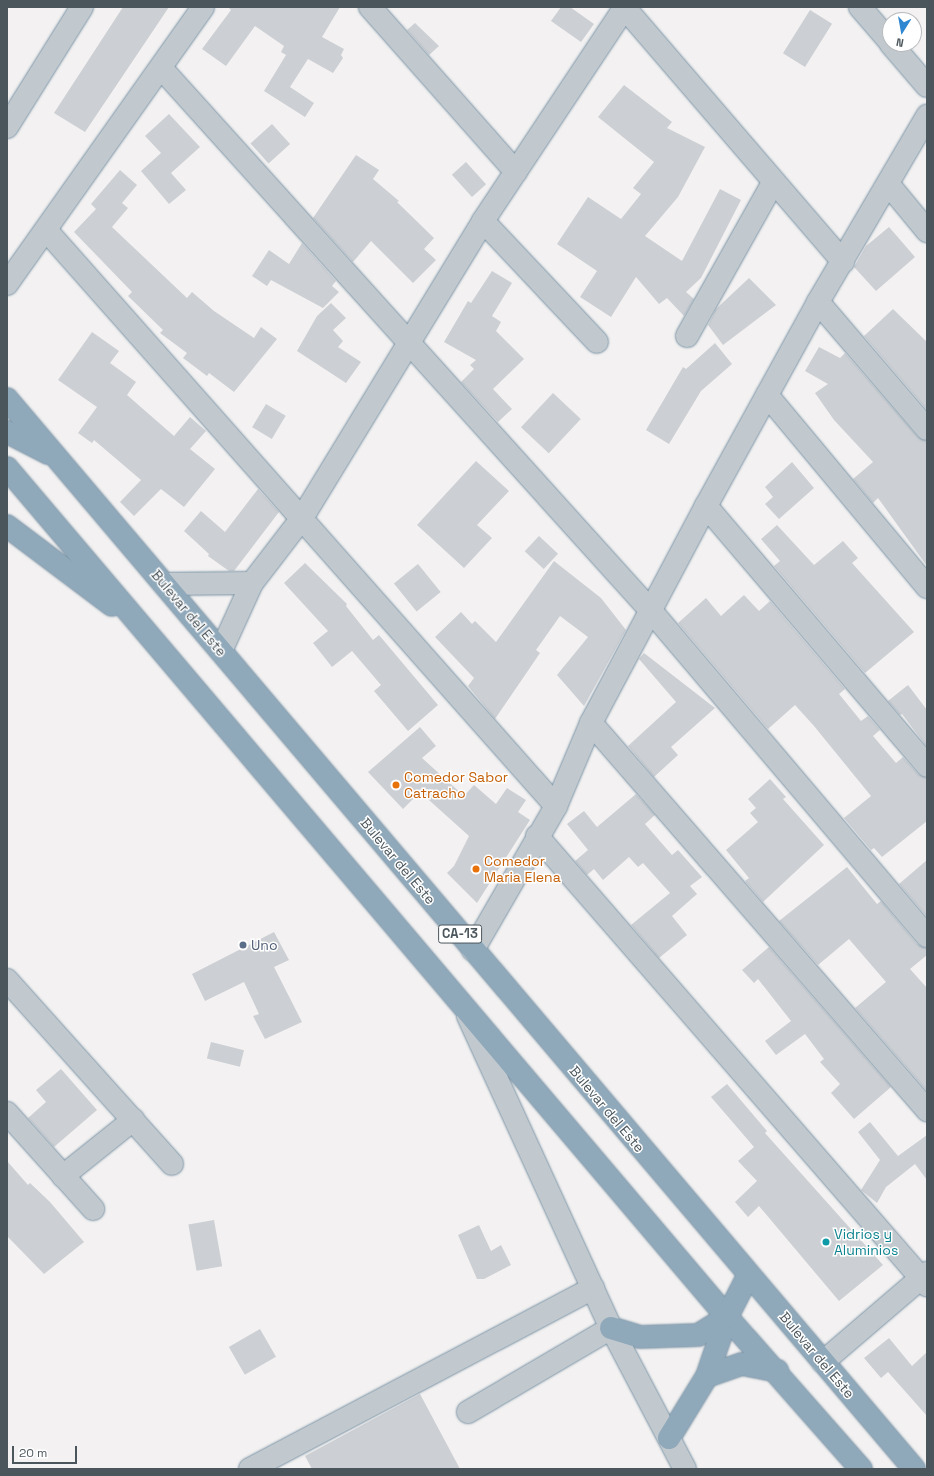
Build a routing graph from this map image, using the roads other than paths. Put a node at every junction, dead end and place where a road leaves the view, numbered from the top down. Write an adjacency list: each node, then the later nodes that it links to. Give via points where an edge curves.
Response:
1 (82, 7): 11 (street)
2 (203, 7): 8 (street)
3 (370, 7): 12 (street)
4 (625, 7): 12 (street); 13 (street)
5 (860, 7): 6 (street)
6 (882, 33)
7 (899, 52): 9 (street)
8 (162, 69): 16 (street); 23 (street)
9 (927, 86)
10 (927, 116): 14 (street)
11 (7, 126)
12 (516, 172): 15 (street)
13 (773, 183): 18 (street); 21 (street)
14 (889, 185): 17 (street); 18 (street)
15 (483, 221): 22 (street); 23 (street)
16 (46, 230): 19 (street); 31 (street)
17 (927, 231)
18 (843, 262): 20 (street)
19 (7, 284)
20 (818, 302): 24 (street); 26 (street)
21 (687, 336)
22 (597, 342)
23 (407, 343): 31 (street); 36 (street)
24 (767, 395): 30 (street); 35 (street)
25 (7, 399): 28 (highway, Bulevar del Este / CA-13)
26 (927, 429)
27 (7, 432): 28 (highway)
28 (58, 458): 34 (highway, Bulevar del Este / CA-13)
29 (7, 468): 37 (highway)
30 (706, 506): 36 (street); 40 (street)
31 (302, 518): 33 (street); 41 (street)
32 (7, 526): 37 (highway)
33 (252, 583): 34 (street); 38 (street)
34 (164, 584): 38 (highway, Bulevar del Este / CA-13)
35 (927, 586)
36 (652, 612): 39 (street); 43 (street)
37 (144, 629): 46 (highway)
38 (221, 651): 44 (highway, Bulevar del Este / CA-13)
39 (591, 723): 41 (street); 47 (street)
40 (927, 766)
41 (556, 806): 42 (street)
42 (537, 836): 44 (street); 54 (street)
43 (927, 936)
44 (474, 950): 53 (highway, Bulevar del Este / CA-13)
45 (7, 980): 49 (street)
46 (463, 1006): 55 (street); 56 (highway)
47 (927, 1110)
48 (7, 1114): 51 (street)
49 (133, 1120): 50 (street); 51 (street)
50 (172, 1164)
51 (63, 1176): 52 (street)
52 (93, 1209)
53 (748, 1276): 56 (highway); 58 (highway, Bulevar del Este / CA-13)
54 (925, 1279): 58 (street)
55 (593, 1288): 57 (street); 63 (street)
56 (727, 1317): 57 (highway, via 698,1335 640,1337); 59 (highway); 60 (highway)
57 (612, 1328): 61 (street); 62 (street)
58 (823, 1362): 66 (highway, Bulevar del Este / CA-13)
59 (777, 1371): 60 (highway, via 742,1364); 65 (highway)
60 (708, 1376): 62 (highway)
61 (468, 1412)
62 (669, 1438): 64 (street)
63 (250, 1469)
64 (685, 1469)
65 (861, 1469)
66 (914, 1469)

